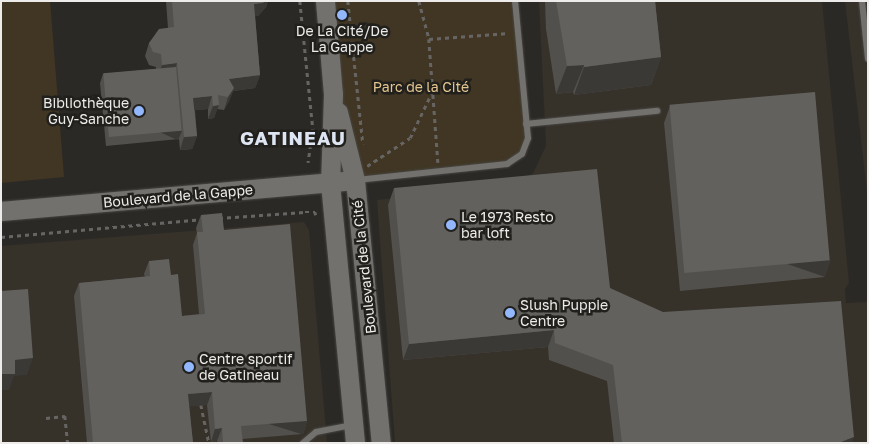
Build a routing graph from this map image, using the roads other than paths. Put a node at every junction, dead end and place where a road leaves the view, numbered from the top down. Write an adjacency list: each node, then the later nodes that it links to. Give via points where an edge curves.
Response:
1 (325, 1): 5 (street, Boulevard de la Cité)
2 (515, 1): 7 (lane)
3 (862, 1): 4 (lane)
4 (868, 59)
5 (333, 94): 8 (street, Boulevard de la Cité); 9 (street, Boulevard de la Cité)
6 (657, 112): 7 (lane)
7 (526, 124): 8 (lane, via 527,146 516,161 439,171)
8 (361, 174): 9 (street, Boulevard de la Gappe); 11 (street, Boulevard de la Cité)
9 (330, 182): 10 (street, Boulevard de la Gappe); 12 (street, Boulevard de la Cité)
10 (1, 211)
11 (380, 421): 12 (street); 14 (street, Boulevard de la Cité)
12 (354, 434): 13 (lane, via 316,432)
13 (303, 443)
14 (382, 443)

